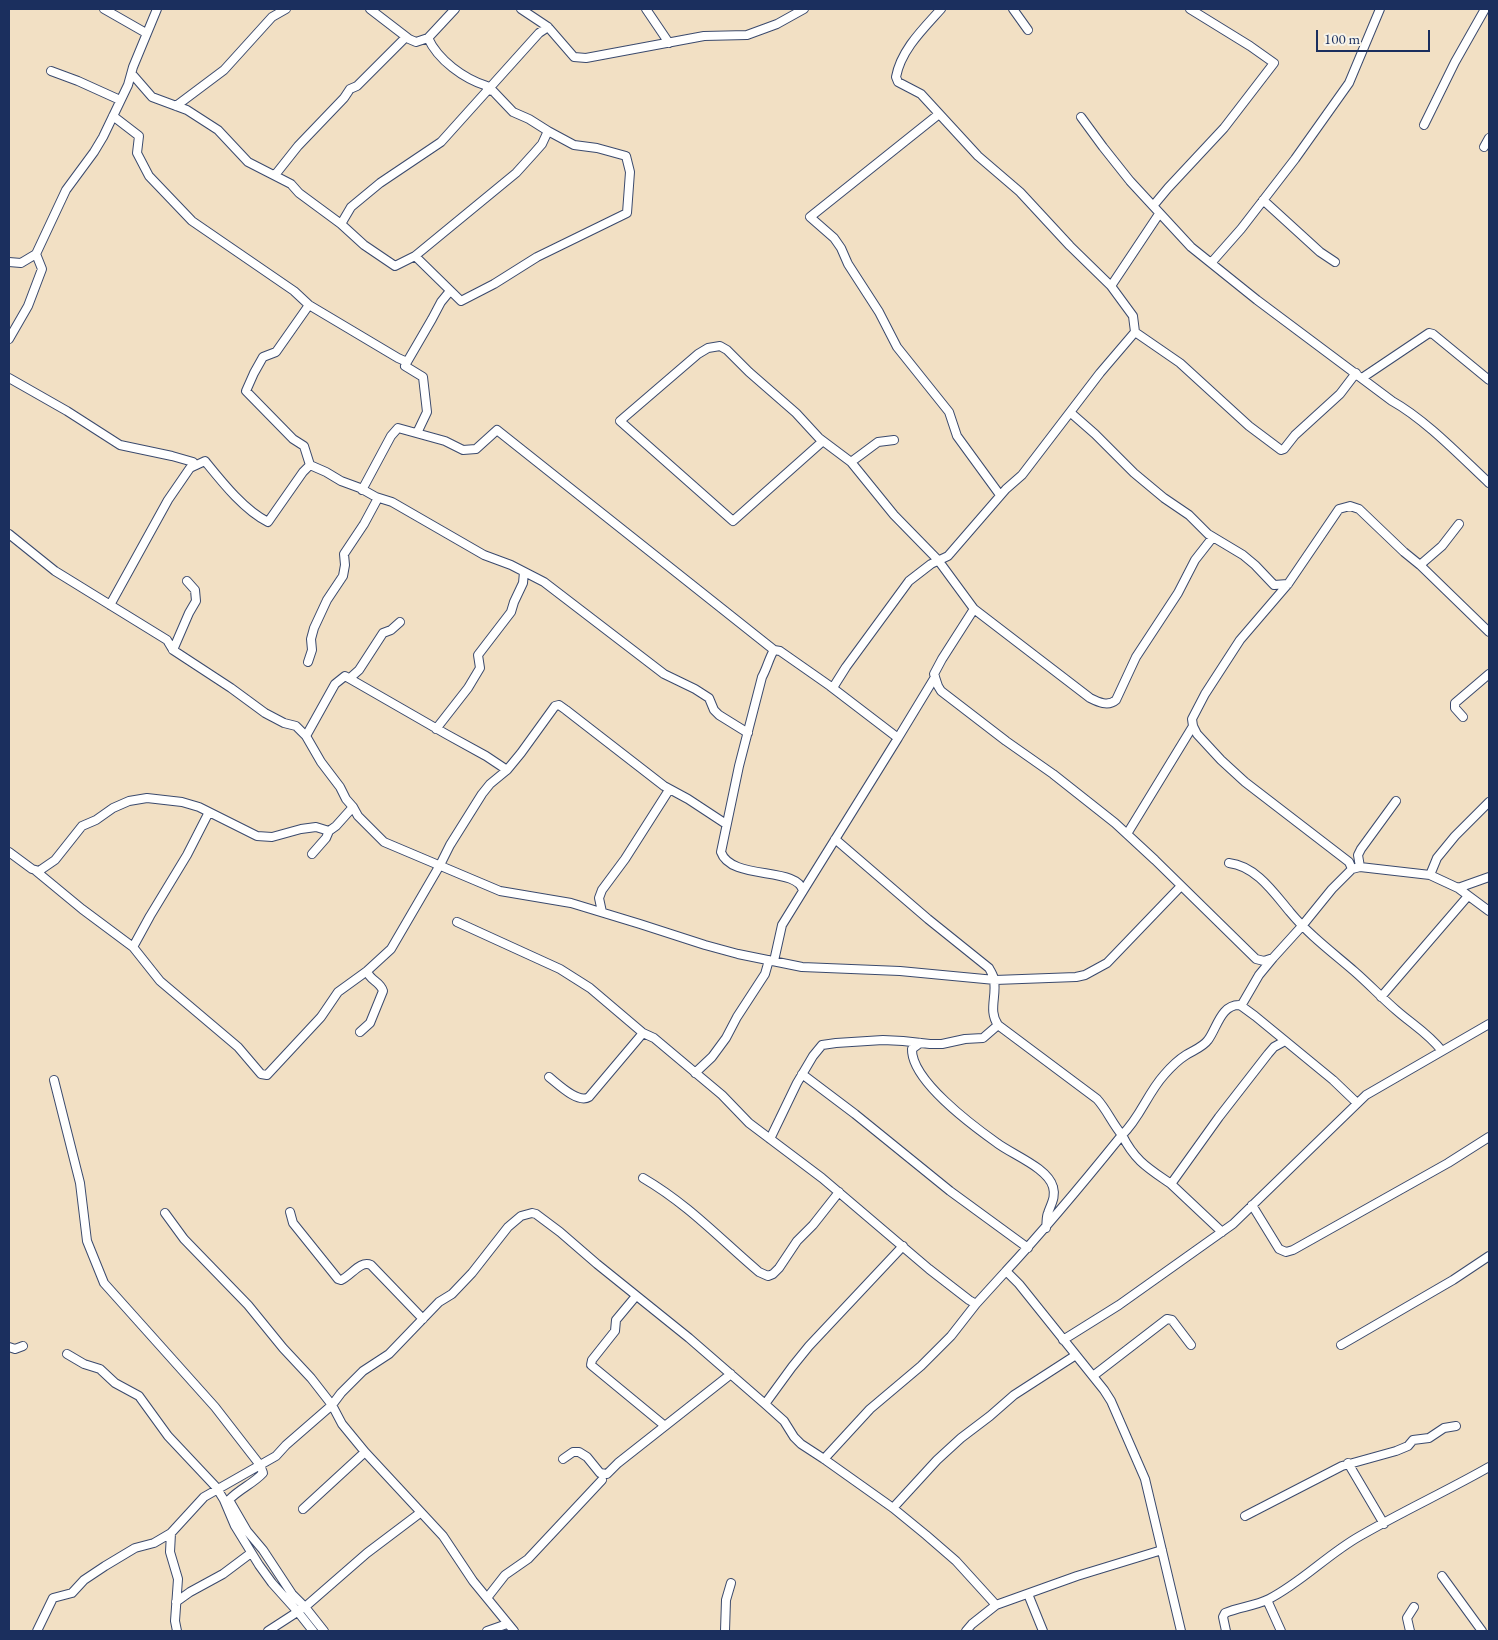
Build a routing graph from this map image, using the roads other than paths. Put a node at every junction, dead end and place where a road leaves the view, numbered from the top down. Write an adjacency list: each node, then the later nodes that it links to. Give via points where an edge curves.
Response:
1 (104, 9): 16 (street)
2 (157, 9): 16 (street)
3 (286, 9): 24 (street, via 272,17 224,70)
4 (370, 9): 17 (street)
5 (455, 9): 18 (street)
6 (521, 9): 14 (street)
7 (646, 9): 19 (street)
8 (804, 9): 19 (street, via 747,35 704,36)
9 (941, 9): 25 (street, via 901,59 896,77 900,84 921,94)
10 (1013, 9): 15 (street)
11 (1190, 9): 34 (street, via 1274,63 1224,128)
12 (1380, 9): 33 (street, via 1349,83)
13 (1486, 9): 28 (street)
14 (548, 28): 19 (street, via 574,57 586,58); 22 (street)
15 (1028, 30)
16 (146, 33): 21 (street)
17 (406, 37): 18 (street, via 416,42); 32 (street, via 357,86 350,89)
18 (428, 38): 22 (street, via 448,64 487,86)
19 (669, 42)
20 (51, 71): 23 (street)
21 (132, 74): 23 (street); 24 (street, via 152,97)
22 (487, 90): 29 (street, via 493,91 513,112); 36 (street, via 440,142 380,182 350,207)
23 (120, 100): 26 (street)
24 (176, 106): 32 (street, via 218,130 248,162)
25 (939, 114): 42 (street); 60 (street, via 810,218 841,248 897,347 949,412 957,436)
26 (113, 116): 37 (street, via 103,138 66,190); 44 (street, via 140,136 137,153 149,176 192,221 294,291)
27 (1081, 116): 34 (street, via 1112,159)
28 (1424, 125)
29 (548, 131): 38 (street, via 516,173); 43 (street, via 574,145 626,156 630,172 628,213 537,257 461,301)
30 (1489, 138): 31 (street)
31 (1484, 147)
32 (275, 175): 36 (street)
33 (1263, 200): 40 (street); 41 (street)
34 (1153, 206): 35 (street)
35 (1159, 214): 41 (street); 42 (street)
36 (341, 224): 38 (street, via 395,266)
37 (36, 254): 39 (street, via 21,263); 46 (street, via 42,269 28,306)
38 (415, 256): 43 (street)
39 (9, 262)
40 (1335, 262)
41 (1211, 263): 48 (street)
42 (1111, 286): 45 (street, via 1133,316)
43 (450, 291): 47 (street)
44 (309, 305): 47 (street); 56 (street, via 276,352 263,357 246,391 304,446)
45 (1135, 332): 48 (street, via 1180,364 1281,450); 51 (street)
46 (9, 339)
47 (407, 362): 52 (street, via 405,366 424,377 426,412)
48 (1359, 376): 50 (street, via 1429,333); 58 (street, via 1415,417)
49 (9, 378): 57 (street, via 120,445 172,456 193,462)
50 (1489, 380)
51 (1071, 413): 60 (street, via 1022,475); 64 (street, via 1134,473)
52 (417, 433): 59 (street, via 398,428); 77 (street, via 463,450 476,449 497,430)
53 (894, 440): 55 (street, via 878,442)
54 (822, 441): 54 (street, via 733,521 620,421 698,354 720,346 796,413); 55 (street)
55 (851, 462): 65 (street, via 894,515)
56 (310, 465): 57 (street, via 268,522 257,517 205,461); 59 (street)
57 (195, 466): 72 (street, via 190,468 168,500)
58 (1489, 483)
59 (362, 490): 61 (street)
60 (1000, 496): 65 (street, via 948,556)
61 (378, 498): 67 (street, via 411,512 484,556); 78 (street, via 344,554 343,576 314,628)
62 (1458, 524): 66 (street, via 1442,546)
63 (9, 534): 72 (street, via 55,571)
64 (1213, 537): 69 (street, via 1243,555); 73 (street, via 1195,560 1178,593 1136,657 1116,700 1109,703 1090,698)
65 (938, 560): 73 (street); 82 (street, via 909,581 834,686)
66 (1420, 565): 70 (street, via 1359,509 1347,506 1339,509); 75 (street)
67 (524, 572): 85 (street, via 511,612 478,655 480,668); 86 (street, via 544,582 664,674 709,698 719,715)
68 (187, 581): 76 (street, via 195,590 196,600)
69 (1274, 584): 70 (street); 71 (street)
70 (1288, 584): 71 (street)
71 (1270, 604): 84 (street, via 1240,640 1205,694 1193,716)
72 (110, 605): 76 (street, via 167,640)
73 (974, 609): 80 (street, via 942,659)
74 (400, 622): 81 (street, via 383,633 359,670)
75 (1489, 632)
76 (173, 650): 87 (street, via 266,713 296,726)
77 (774, 650): 82 (street, via 788,655); 86 (street, via 762,677)
78 (308, 662)
79 (1489, 674): 83 (street, via 1455,704)
80 (935, 677): 88 (street); 97 (street, via 941,691)
81 (350, 678): 85 (street); 87 (street, via 345,676 335,684)
82 (830, 686): 88 (street)
83 (1463, 717)
84 (1193, 726): 97 (street); 103 (street, via 1220,760 1245,782)
85 (436, 729): 89 (street)
86 (748, 733): 95 (street)
87 (306, 736): 93 (street, via 320,762)
88 (898, 738): 98 (street)
89 (507, 770): 90 (street, via 553,708 559,705); 102 (street, via 482,794)
90 (668, 790): 95 (street); 111 (street, via 602,890 599,898)
91 (1396, 801): 103 (street, via 1361,849)
92 (1489, 802): 105 (street, via 1455,836)
93 (353, 807): 96 (street); 102 (street, via 384,842)
94 (209, 812): 96 (street, via 257,836 272,837 316,827); 104 (street, via 182,802 146,798 129,801 82,826 55,860); 115 (street)
95 (726, 824): 109 (street, via 721,852 724,860 792,880 801,885)
96 (329, 830): 100 (street)
97 (1127, 834): 107 (street)
98 (835, 839): 109 (street); 122 (street, via 989,968)
99 (9, 852): 104 (street)
100 (312, 854)
101 (1229, 863): 114 (street, via 1239,865 1266,882)
102 (440, 865): 111 (street, via 500,891 571,903); 119 (street, via 395,943)
103 (1356, 868): 105 (street); 114 (street, via 1332,889)
104 (36, 871): 115 (street)
105 (1430, 875): 108 (street)
106 (1489, 876): 108 (street)
107 (1182, 886): 117 (street); 122 (street, via 1107,963 1085,975 1061,979)
108 (1458, 888): 110 (street)
109 (803, 891): 118 (street, via 782,924)
110 (1468, 896): 112 (street); 124 (street)
111 (602, 912): 118 (street, via 704,945)
112 (1489, 912)
113 (457, 922): 129 (street, via 560,969 590,988)
114 (1302, 926): 116 (street); 124 (street)
115 (133, 947): 119 (street, via 160,981 238,1047 261,1074 267,1075 321,1016 338,992)
116 (1273, 958): 117 (street); 120 (street)
117 (1256, 959): 120 (street)
118 (772, 961): 121 (street, via 802,967); 133 (street, via 726,1038)
119 (368, 971): 128 (street, via 369,977 380,985 382,991 370,1024)
120 (1259, 975): 125 (street)
121 (981, 978): 122 (street); 123 (street)
122 (994, 980): 123 (street)
123 (994, 992): 127 (street, via 992,1010)
124 (1381, 996): 132 (street, via 1431,1037)
125 (1242, 1006): 130 (street); 138 (street, via 1228,1009 1208,1041 1184,1056 1163,1076)
126 (1489, 1024): 132 (street)
127 (998, 1026): 131 (street, via 979,1039); 138 (street, via 1097,1099)
128 (360, 1032)
129 (643, 1033): 133 (street, via 654,1038); 135 (street, via 585,1099 578,1098)
130 (1285, 1041): 137 (street); 142 (street, via 1268,1054)
131 (920, 1043): 134 (street, via 883,1040 822,1045); 147 (street, via 912,1051 918,1070 943,1099 998,1144 1049,1178 1054,1196)
132 (1442, 1051): 137 (street)
133 (695, 1073): 140 (street)
134 (802, 1074): 140 (street); 150 (street)
135 (549, 1077)
136 (54, 1080): 173 (street, via 80,1183 87,1241 104,1283 209,1401)
137 (1357, 1103): 144 (street)
138 (1122, 1135): 142 (street, via 1138,1161); 147 (street)
139 (1489, 1137): 144 (street, via 1293,1250 1286,1252 1280,1248)
140 (770, 1139): 143 (street)
141 (643, 1178): 143 (street, via 688,1208 759,1272 768,1276 774,1274)
142 (1171, 1184): 148 (street)
143 (838, 1192): 149 (street)
144 (1252, 1205): 148 (street)
145 (290, 1212): 155 (street, via 293,1223 338,1279 346,1278 362,1264 371,1265)
146 (165, 1213): 166 (street, via 184,1239 248,1305)
147 (1046, 1228): 150 (street)
148 (1222, 1232): 156 (street, via 1119,1305)
149 (904, 1246): 154 (street); 165 (street, via 809,1346)
150 (1028, 1248): 152 (street)
151 (1489, 1256): 157 (street)
152 (1006, 1271): 154 (street); 156 (street)
153 (636, 1296): 155 (street, via 560,1232 532,1213 521,1216 508,1227 472,1273); 163 (street); 167 (street, via 616,1320 615,1331 591,1365)
154 (976, 1304): 171 (street, via 951,1336 870,1409)
155 (423, 1319): 166 (street, via 389,1354 363,1371)
156 (1063, 1340): 162 (street)
157 (1341, 1344)
158 (1190, 1345): 164 (street, via 1172,1320 1167,1319)
159 (23, 1346): 160 (street)
160 (9, 1347)
161 (67, 1354): 176 (street, via 100,1369 115,1383 139,1396 168,1436)
162 (1076, 1355): 164 (street); 177 (street, via 1014,1395 961,1438)
163 (731, 1374): 165 (street); 167 (street)
164 (1093, 1376): 183 (street, via 1111,1401 1145,1479)
165 (765, 1404): 171 (street, via 784,1421 801,1444)
166 (332, 1405): 169 (street, via 342,1424); 173 (street, via 276,1456)
167 (665, 1426): 170 (street, via 607,1474 600,1472 579,1452)
168 (1456, 1426): 172 (street, via 1444,1428 1429,1438 1413,1440 1396,1452)
169 (365, 1452): 178 (street); 179 (street)
170 (563, 1459)
171 (824, 1459): 177 (street)
172 (1348, 1463): 180 (street); 181 (street)
173 (260, 1465): 176 (street); 193 (street, via 263,1473 229,1500)
174 (1489, 1467): 181 (street)
175 (602, 1480): 188 (street, via 528,1559 505,1575)
176 (217, 1489): 182 (street, via 204,1497); 184 (street)
177 (893, 1508): 191 (street, via 956,1561)
178 (303, 1509)
179 (420, 1513): 188 (street, via 443,1536); 193 (street)
180 (1245, 1516)
181 (1384, 1524): 189 (street, via 1360,1536)
182 (171, 1533): 190 (street, via 170,1552 178,1579); 195 (street, via 154,1543 135,1548 105,1566 72,1593 52,1598)
183 (1162, 1550): 187 (street); 205 (street)
184 (251, 1553): 190 (street, via 224,1574); 193 (street, via 272,1583)
185 (1442, 1576): 209 (street)
186 (731, 1583): 202 (street, via 726,1600)
187 (1028, 1594): 191 (street); 204 (street)
188 (487, 1598): 194 (street)
189 (1268, 1600): 206 (street, via 1225,1613); 207 (street)
190 (176, 1602): 196 (street)
191 (996, 1605): 203 (street)
192 (1414, 1607): 208 (street, via 1407,1618)
193 (302, 1609): 197 (street); 198 (street); 199 (street)
194 (507, 1624): 200 (street); 201 (street)
195 (37, 1631)
196 (177, 1631)
197 (268, 1631)
198 (313, 1631)
199 (324, 1631)
200 (487, 1631)
201 (514, 1631)
202 (725, 1631)
203 (966, 1631)
204 (1043, 1631)
205 (1179, 1631)
206 (1226, 1631)
207 (1281, 1631)
208 (1410, 1631)
209 (1482, 1631)

